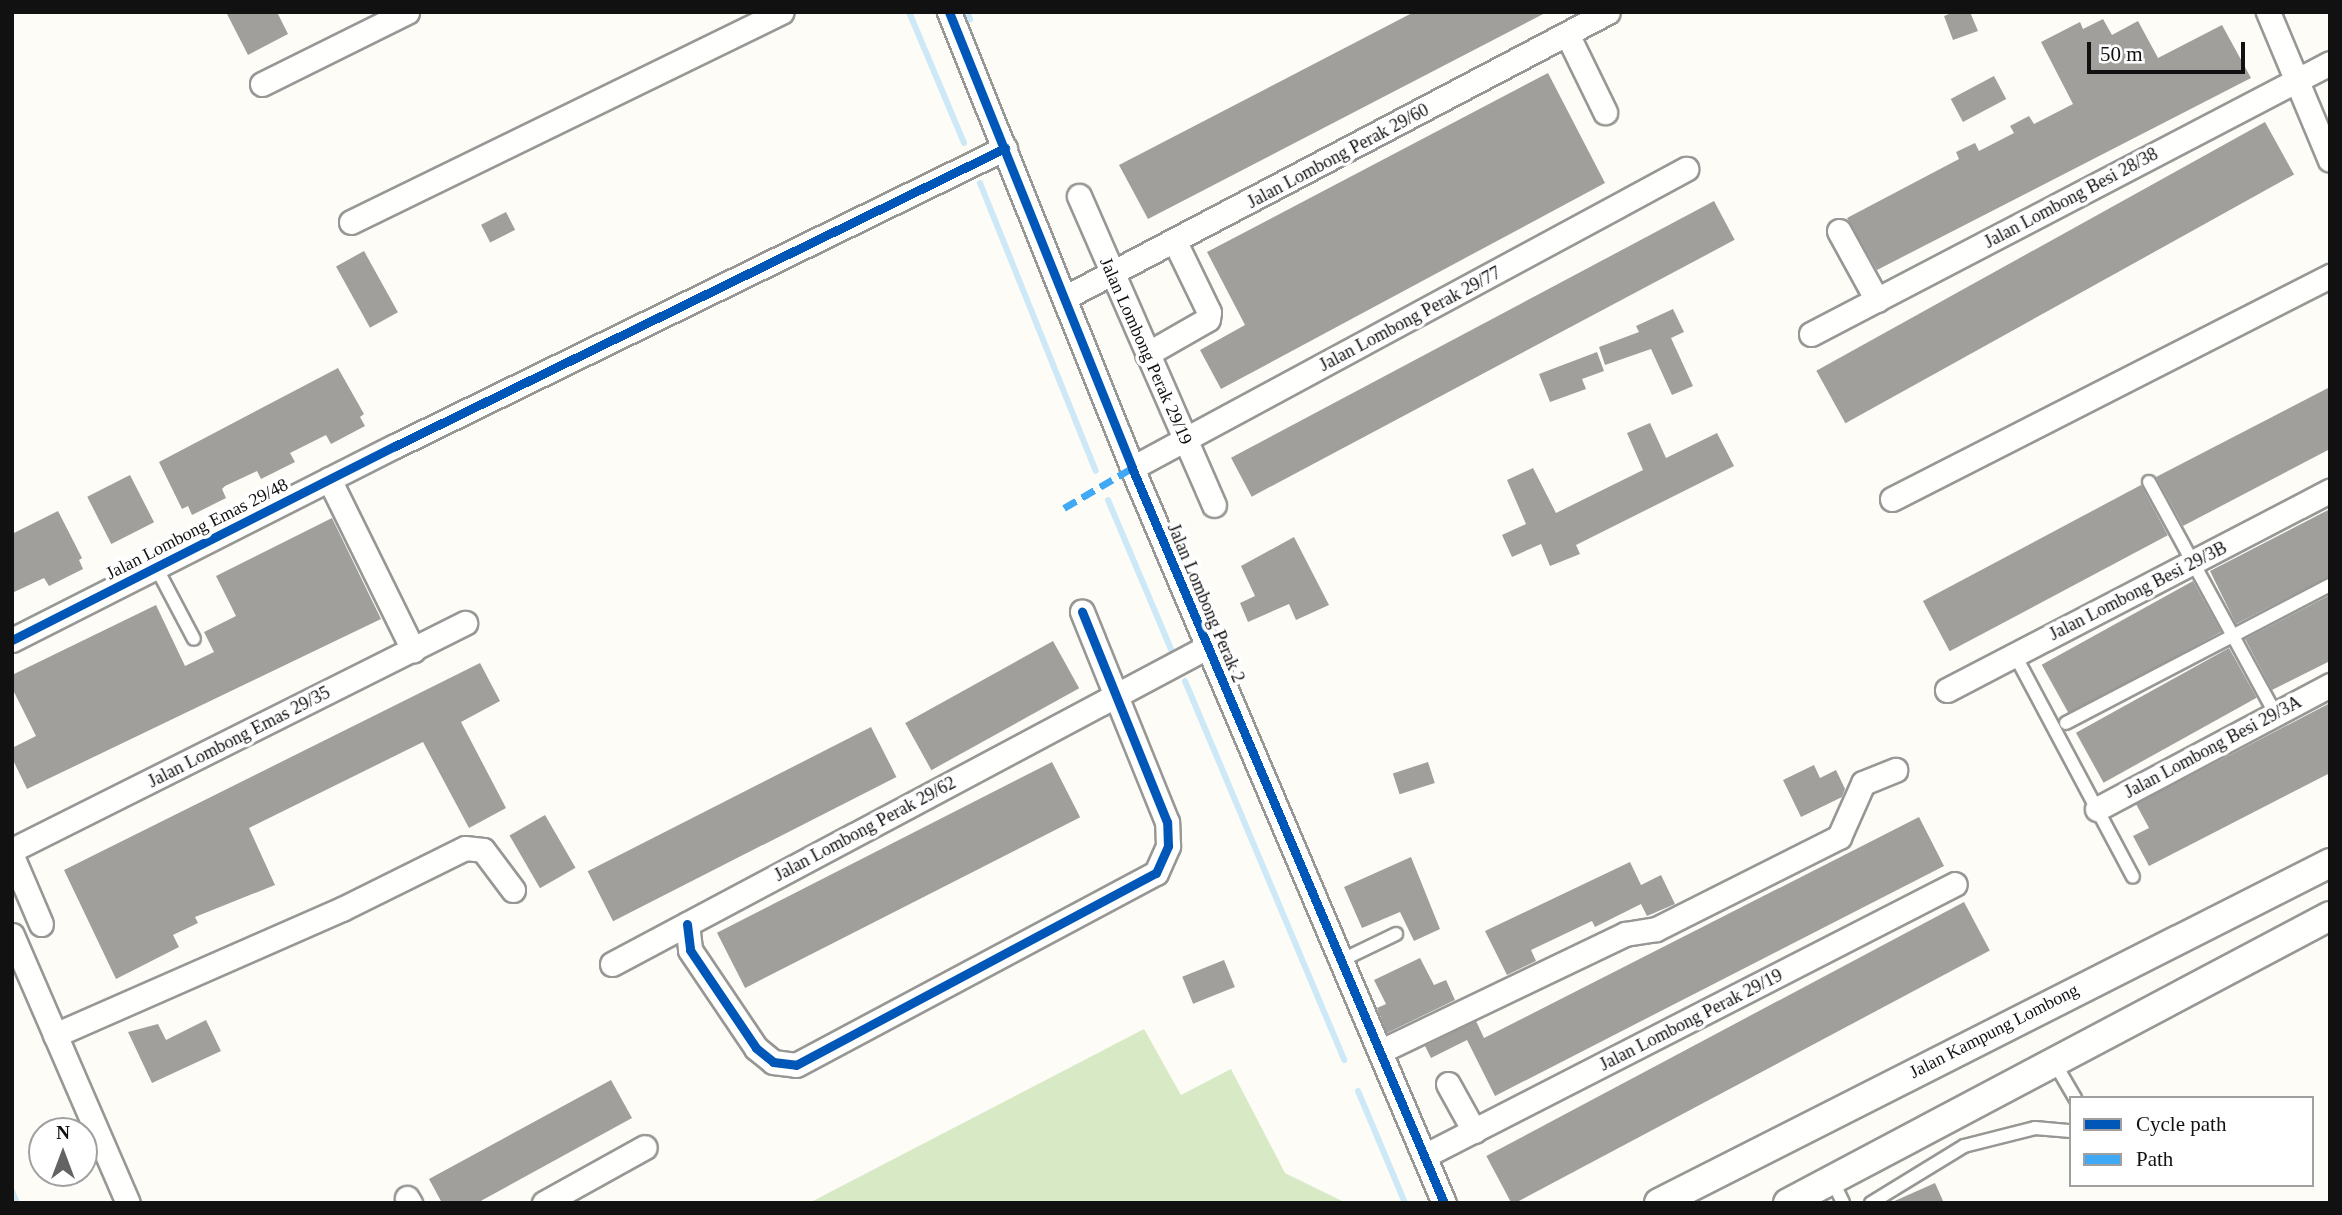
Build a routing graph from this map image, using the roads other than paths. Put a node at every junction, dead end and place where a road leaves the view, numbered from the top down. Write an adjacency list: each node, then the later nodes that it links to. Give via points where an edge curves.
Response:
1 (407, 12): 9 (street)
2 (781, 12): 15 (street)
3 (948, 12): 11 (street, Jalan Lombong Perak 2)
4 (1608, 12): 6 (street, Jalan Lombong Perak 29/60)
5 (2268, 12): 8 (street)
6 (1567, 34): 10 (street); 17 (street, Jalan Lombong Perak 29/60)
7 (2330, 63): 8 (street, Jalan Lombong Besi 28/38)
8 (2296, 80): 12 (street); 21 (street, Jalan Lombong Besi 28/38)
9 (262, 84)
10 (1605, 111)
11 (1005, 148): 20 (street, Jalan Lombong Perak 2); 26 (street, Jalan Lombong Emas 29/48)
12 (2330, 160)
13 (1686, 169): 24 (street, Jalan Lombong Perak 29/77)
14 (1079, 196): 18 (street, Jalan Lombong Perak 29/19)
15 (351, 222)
16 (1839, 232): 21 (street)
17 (1175, 242): 18 (street, Jalan Lombong Perak 29/60); 23 (street, via 1209,312 1208,320)
18 (1113, 275): 20 (street, Jalan Lombong Perak 29/60); 23 (street, Jalan Lombong Perak 29/19)
19 (2330, 276): 29 (street)
20 (1066, 297): 25 (street, Jalan Lombong Perak 2)
21 (1877, 300): 22 (street, Jalan Lombong Besi 28/38)
22 (1811, 334)
23 (1147, 354): 24 (street, Jalan Lombong Perak 29/19)
24 (1185, 439): 25 (street, Jalan Lombong Perak 29/77); 30 (street, Jalan Lombong Perak 29/19)
25 (1132, 468): 39 (street, Jalan Lombong Perak 2)
26 (329, 479): 32 (street, Jalan Lombong Emas 29/48); 40 (street)
27 (2149, 482): 31 (lane)
28 (2330, 491): 31 (street, Jalan Lombong Besi 29/3B)
29 (1892, 499)
30 (1214, 505)
31 (2193, 562): 36 (lane); 41 (street, Jalan Lombong Besi 29/3B)
32 (156, 567): 37 (lane); 38 (street, Jalan Lombong Emas 29/48)
33 (2330, 585): 36 (lane)
34 (1082, 612): 44 (street)
35 (465, 623): 40 (street, Jalan Lombong Emas 29/35)
36 (2232, 634): 45 (lane); 46 (lane)
37 (194, 639)
38 (12, 640)
39 (1207, 647): 44 (street, Jalan Lombong Perak 29/62); 60 (street, Jalan Lombong Perak 2)
40 (413, 650): 49 (street, Jalan Lombong Emas 29/35)
41 (2015, 655): 43 (street, Jalan Lombong Besi 29/3B); 48 (lane)
42 (2330, 685): 45 (street, Jalan Lombong Besi 29/3A)
43 (1947, 690)
44 (1117, 695): 57 (street, Jalan Lombong Perak 29/62); 57 (street, via 1167,822 1168,846 1156,873 796,1065 773,1062 756,1048 690,950)
45 (2275, 713): 48 (street, Jalan Lombong Besi 29/3A)
46 (2066, 723)
47 (1896, 770): 63 (street, via 1863,783 1839,837 1656,929 1625,934)
48 (2097, 809): 52 (lane)
49 (12, 850)
50 (12, 856): 56 (street)
51 (2330, 863): 75 (street, Jalan Kampung Lombong)
52 (2133, 877)
53 (1955, 884): 67 (street, Jalan Lombong Perak 29/19)
54 (513, 890): 62 (street, via 484,850 465,848 342,909)
55 (2330, 916): 64 (street)
56 (41, 924)
57 (687, 924): 61 (street, Jalan Lombong Perak 29/62)
58 (1396, 934): 60 (lane)
59 (12, 935): 62 (street)
60 (1342, 960): 63 (street, Jalan Lombong Perak 2)
61 (612, 964)
62 (55, 1035): 72 (street)
63 (1381, 1051): 70 (street, Jalan Lombong Perak 2)
64 (2054, 1062): 66 (lane); 71 (street)
65 (1448, 1084): 67 (street)
66 (2074, 1096)
67 (1475, 1131): 70 (street, Jalan Lombong Perak 29/19)
68 (2069, 1131): 77 (lane, via 2035,1128 1964,1146)
69 (645, 1147): 73 (street)
70 (1426, 1155): 74 (street, Jalan Lombong Perak 2)
71 (1837, 1191): 76 (street)
72 (128, 1203)
73 (544, 1203)
74 (1444, 1203)
75 (1659, 1203)
76 (1788, 1203)
77 (1871, 1203)

